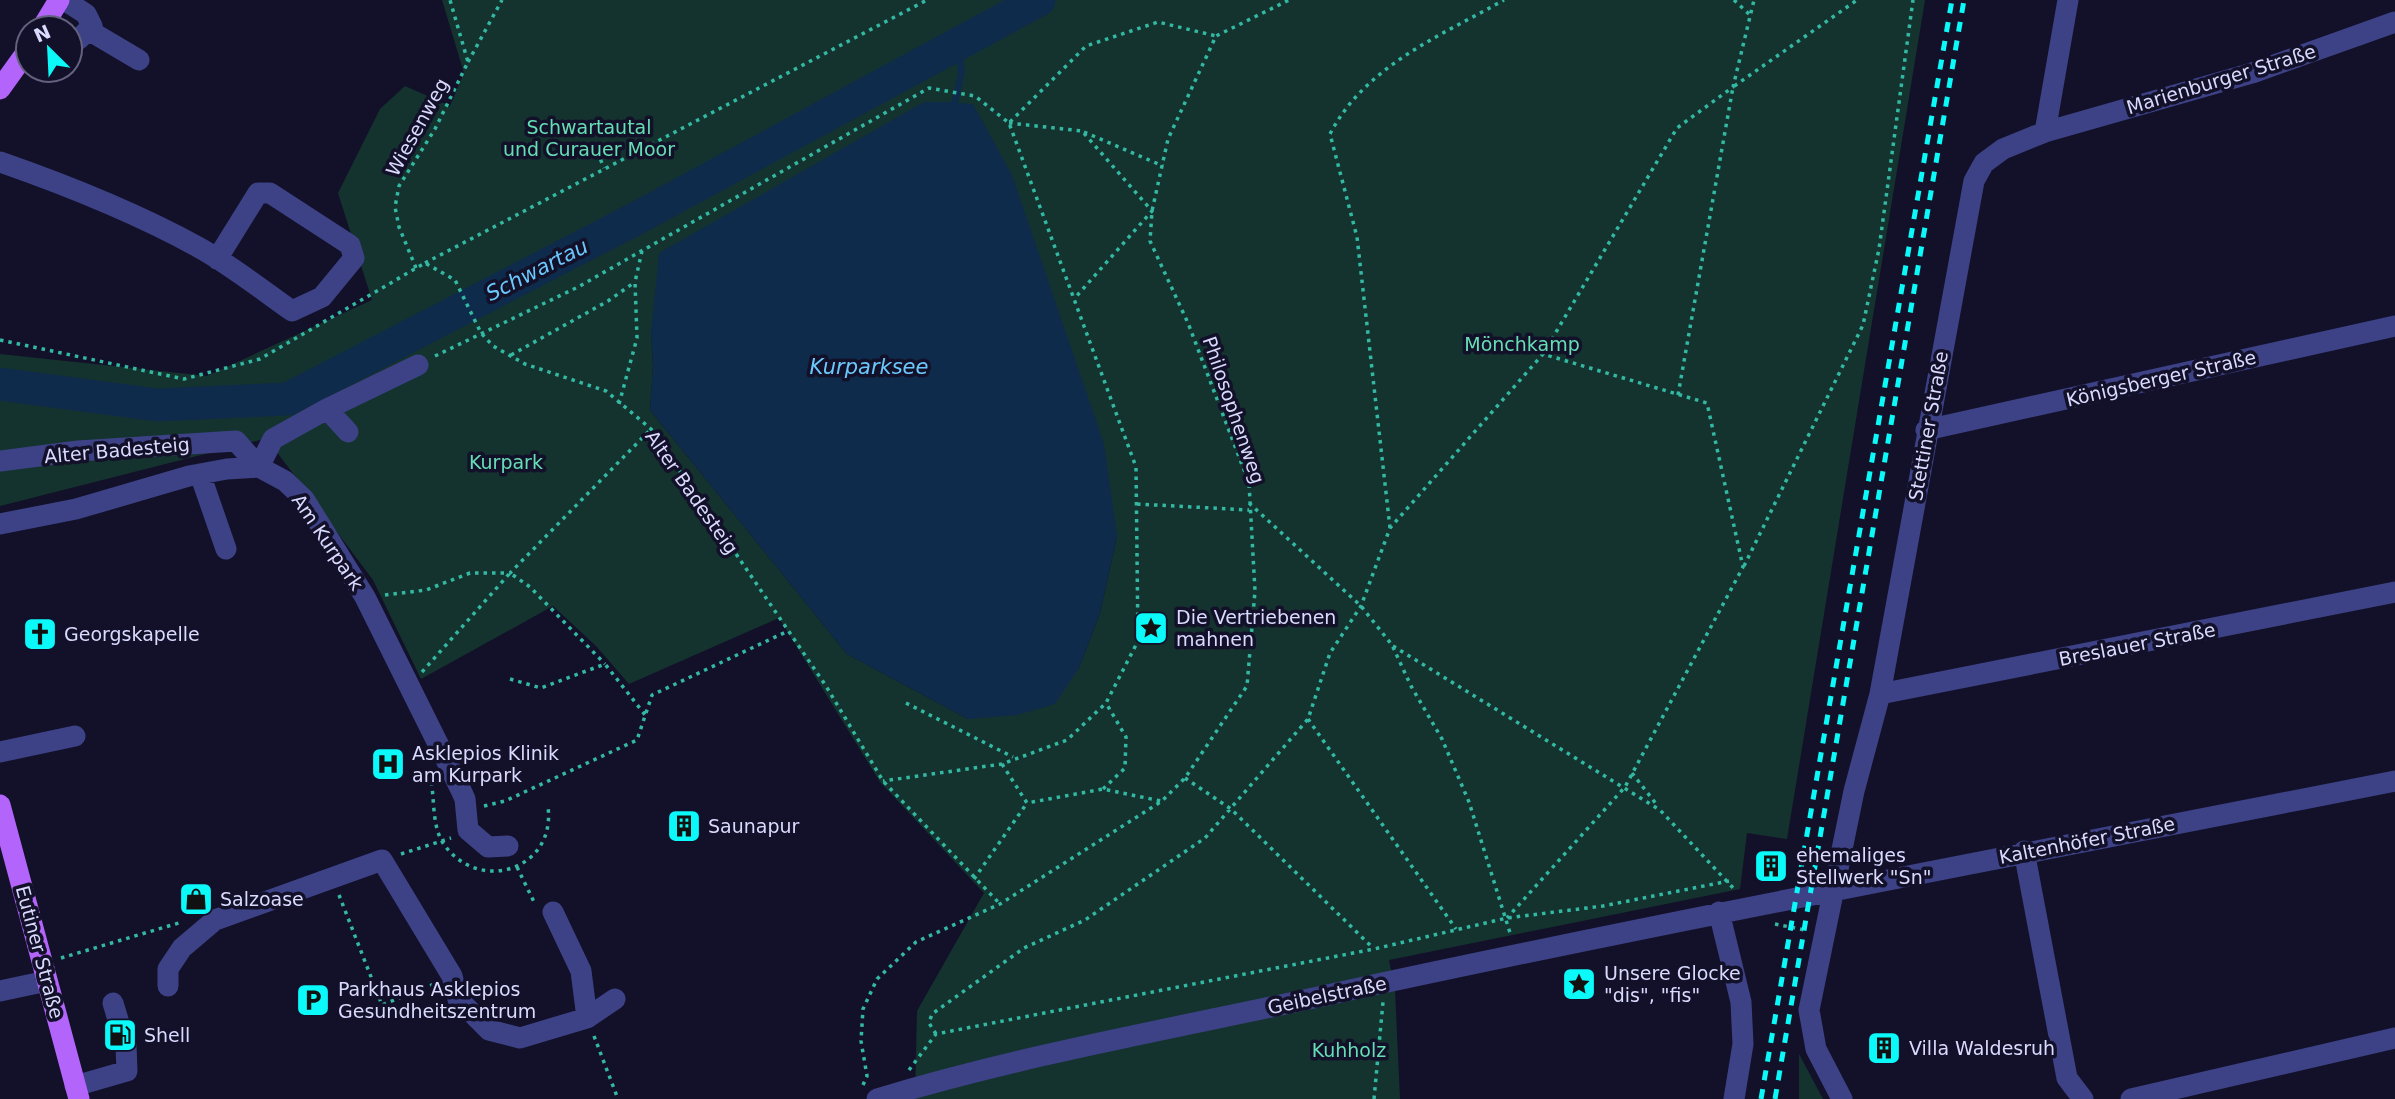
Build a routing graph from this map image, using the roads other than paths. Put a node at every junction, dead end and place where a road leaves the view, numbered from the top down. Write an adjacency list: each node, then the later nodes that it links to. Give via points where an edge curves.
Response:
1 (62, 0): 4 (street, via 86,14 92,26)
2 (2068, 0): 9 (street)
3 (2395, 22): 9 (street, Marienburger Straße, via 2252,73)
4 (84, 32)
5 (84, 37): 6 (street)
6 (139, 60)
7 (14, 70): 8 (main road)
8 (0, 89)
9 (2045, 132): 15 (street, Stettiner Straße, via 2003,149 1984,163 1974,181)
10 (0, 162): 11 (street, via 104,199)
11 (218, 259): 11 (street, via 292,311 322,297 354,258 350,245 270,193 258,193)
12 (2395, 326): 15 (street, Königsberger Straße)
13 (418, 365): 14 (street)
14 (327, 409): 16 (street); 18 (street, via 274,439)
15 (1926, 430): 23 (street, Stettiner Straße)
16 (348, 432)
17 (0, 461): 18 (street, Alter Badesteig, via 236,441)
18 (260, 467): 19 (street); 29 (street, Am Kurpark, via 304,499 365,597 460,788 468,830 480,843)
19 (200, 474): 20 (street, via 76,509); 21 (street)
20 (0, 524)
21 (226, 549)
22 (2395, 592): 23 (street, Breslauer Straße)
23 (1880, 694): 30 (street, Stettiner Straße, via 1854,791)
24 (75, 736): 25 (street)
25 (0, 752)
26 (2395, 781): 28 (street, Kaltenhöfer Straße)
27 (0, 806): 34 (main road, Eutiner Straße)
28 (2024, 851): 30 (street, Kaltenhöfer Straße); 45 (street, via 2067,1079)
29 (511, 852)
30 (1835, 889): 31 (street, Kaltenhöfer Straße); 44 (street, Stettiner Straße, via 1809,1010 1816,1049)
31 (1780, 901): 33 (street, Geibelstraße)
32 (553, 912): 39 (street, via 581,971)
33 (1719, 912): 42 (street, Geibelstraße); 43 (street, via 1741,1002 1743,1044)
34 (45, 972): 36 (street); 41 (main road, Eutiner Straße)
35 (168, 986): 39 (street, via 168,969 174,959 204,927 382,860 452,976 458,999 489,1030 520,1038)
36 (0, 991)
37 (615, 999): 39 (street)
38 (113, 1003): 41 (street, via 126,1046 127,1071)
39 (587, 1018)
40 (2395, 1038): 46 (street)
41 (77, 1092)
42 (877, 1094)
43 (1734, 1099)
44 (1842, 1099)
45 (2083, 1099)
46 (2131, 1099)

